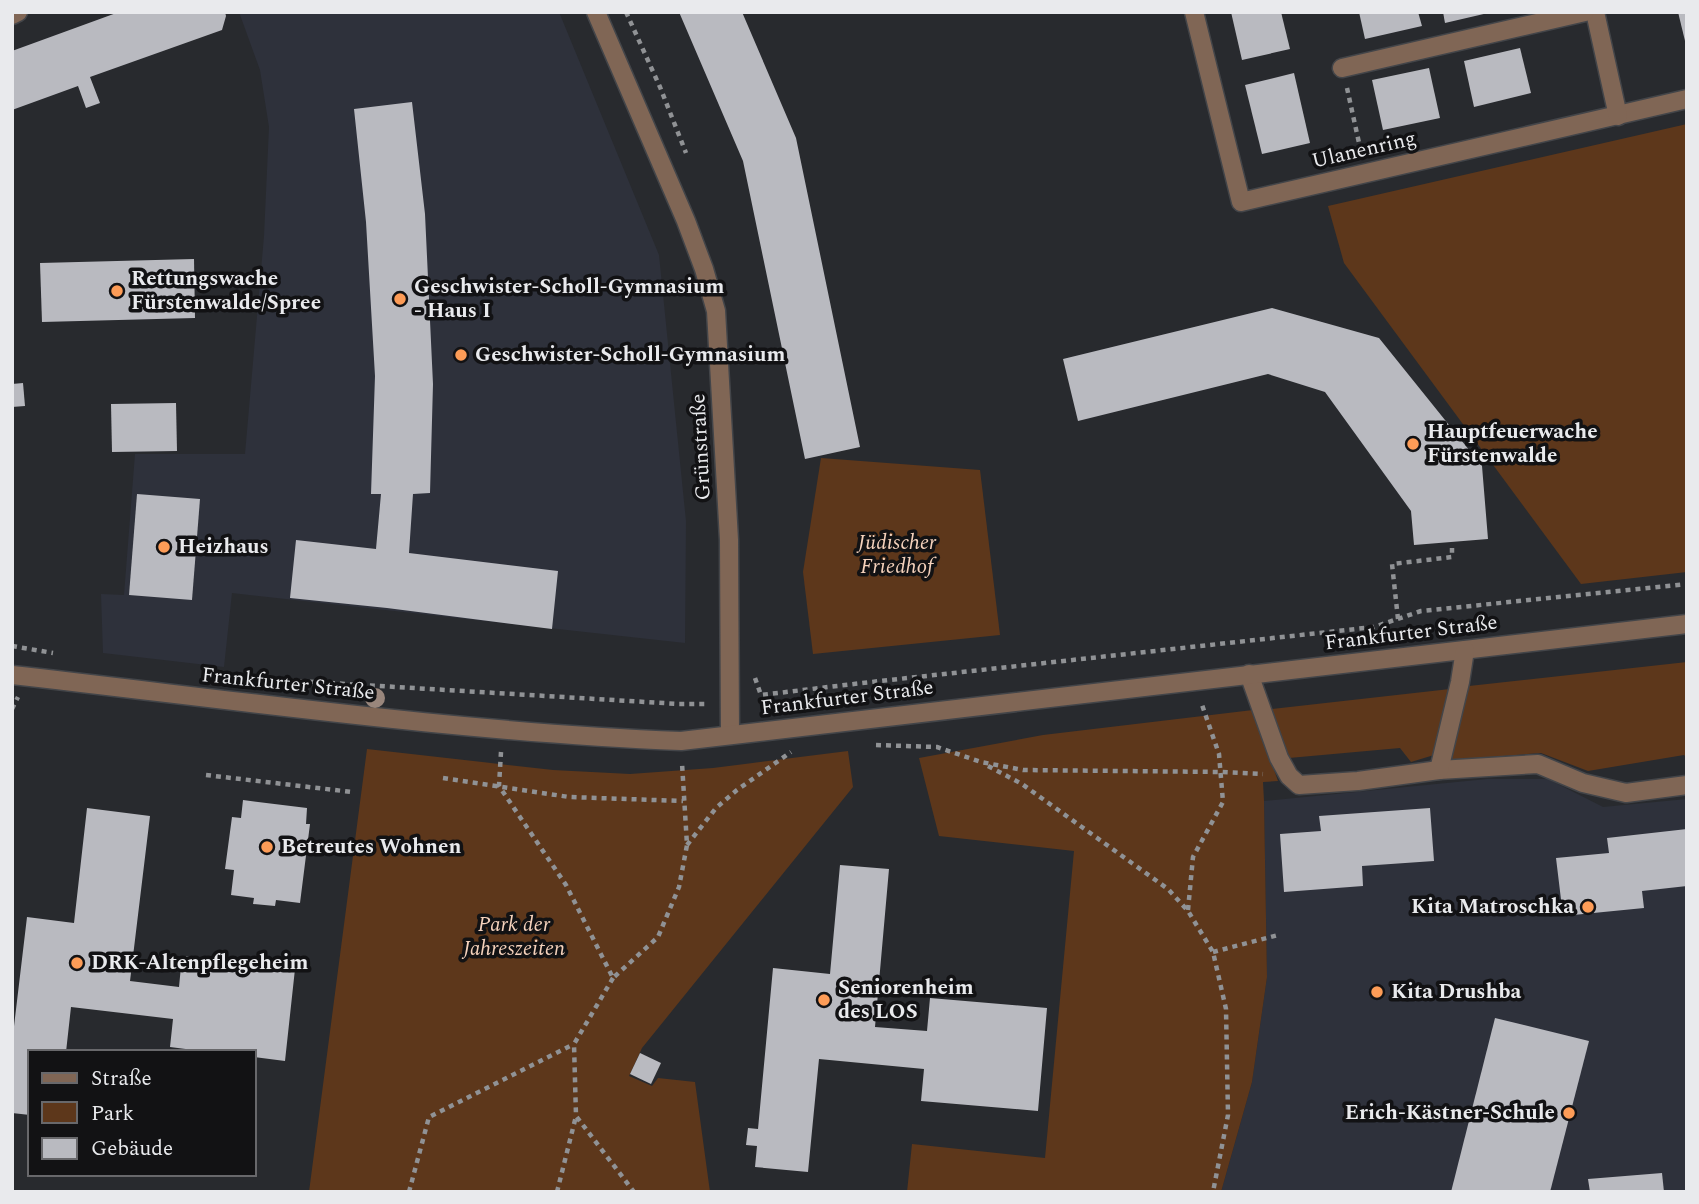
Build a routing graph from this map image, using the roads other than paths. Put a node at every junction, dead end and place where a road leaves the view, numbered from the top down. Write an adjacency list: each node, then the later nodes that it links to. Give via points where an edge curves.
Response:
1 (18, 12): 6 (street)
2 (596, 12): 14 (street, Grünstraße, via 686,221 716,311 729,540)
3 (1194, 12): 9 (street, Ulanenring, via 1241,202)
4 (1585, 12): 7 (street)
5 (1595, 12): 9 (street)
6 (12, 15)
7 (1342, 68)
8 (1687, 99): 9 (street, Ulanenring)
9 (1618, 116)
10 (1687, 624): 11 (street, Frankfurter Straße)
11 (1465, 650): 12 (street, Frankfurter Straße); 15 (street)
12 (1249, 674): 14 (street, Frankfurter Straße); 15 (street, via 1279,758 1299,785)
13 (12, 675): 14 (street, Frankfurter Straße, via 503,731 681,741)
14 (730, 735)
15 (1439, 770): 16 (street, via 1538,764 1583,783 1626,793)
16 (1687, 785)

